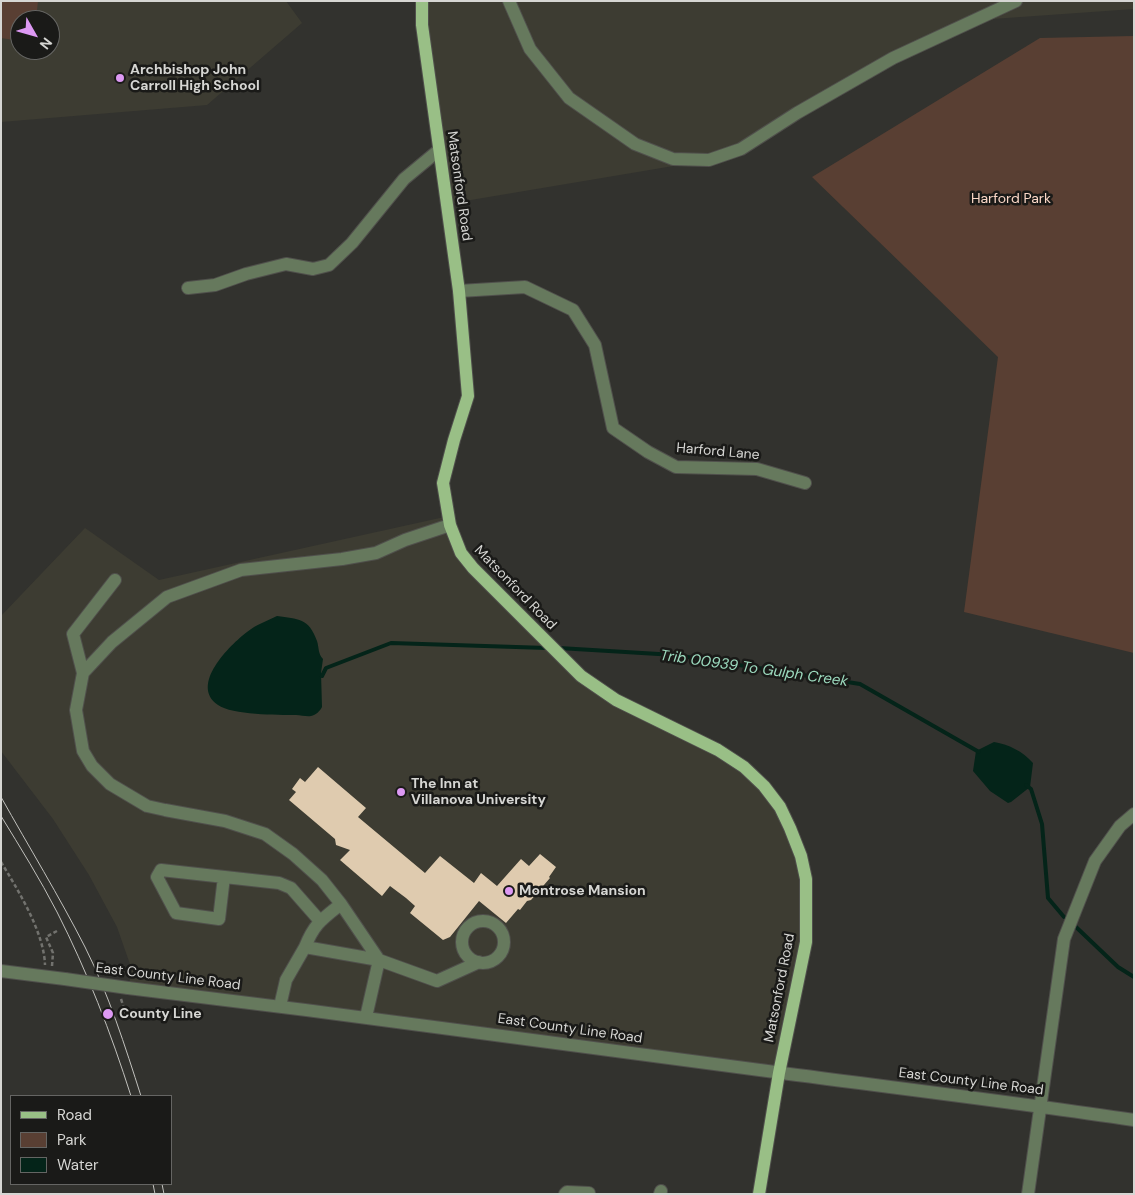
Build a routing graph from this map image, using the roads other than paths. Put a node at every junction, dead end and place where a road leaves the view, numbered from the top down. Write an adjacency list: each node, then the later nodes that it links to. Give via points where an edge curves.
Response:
1 (422, 1): 4 (main road, Matsonford Road, via 422,25)
2 (509, 1): 3 (street, via 530,49 569,98 635,144 673,159 709,160 742,149 893,58)
3 (1016, 1)
4 (439, 150): 5 (street, via 404,179 352,243 329,265 313,269 286,264 215,285); 6 (main road, Matsonford Road)
5 (188, 288)
6 (459, 291): 7 (street, Harford Lane, via 525,287 574,310 595,345 613,428 648,452 676,467 757,469); 8 (main road, Matsonford Road, via 468,396 443,483)
7 (805, 483)
8 (450, 525): 10 (street, via 376,553 241,570 167,597 112,642); 21 (main road, Matsonford Road, via 461,553 473,568 581,676 616,700 718,750 744,767 780,807 801,856 807,908 806,942)
9 (115, 580): 10 (street, via 73,634)
10 (83, 673): 13 (street, via 76,710 83,750 92,766 110,784 147,806 225,821 265,834 322,880)
11 (1134, 814): 22 (street, via 1120,826 1094,861 1064,939)
12 (224, 877): 12 (street, via 161,870 157,877 176,913 219,919); 14 (street, via 279,883 291,888)
13 (341, 904): 14 (street); 16 (street)
14 (320, 921): 15 (street)
15 (305, 947): 16 (street); 19 (street, via 286,980)
16 (379, 960): 17 (street, via 437,981); 20 (street)
17 (479, 962)
18 (1, 971): 19 (street, East County Line Road, bridge, via 124,991)
19 (280, 1006): 20 (street, East County Line Road)
20 (366, 1016): 21 (street, East County Line Road)
21 (779, 1073): 22 (street, East County Line Road); 26 (main road, Matsonford Road)
22 (1041, 1106): 23 (street, East County Line Road); 27 (street)
23 (1134, 1120)
24 (589, 1193): 25 (street)
25 (565, 1194)
26 (759, 1194)
27 (1028, 1194)

